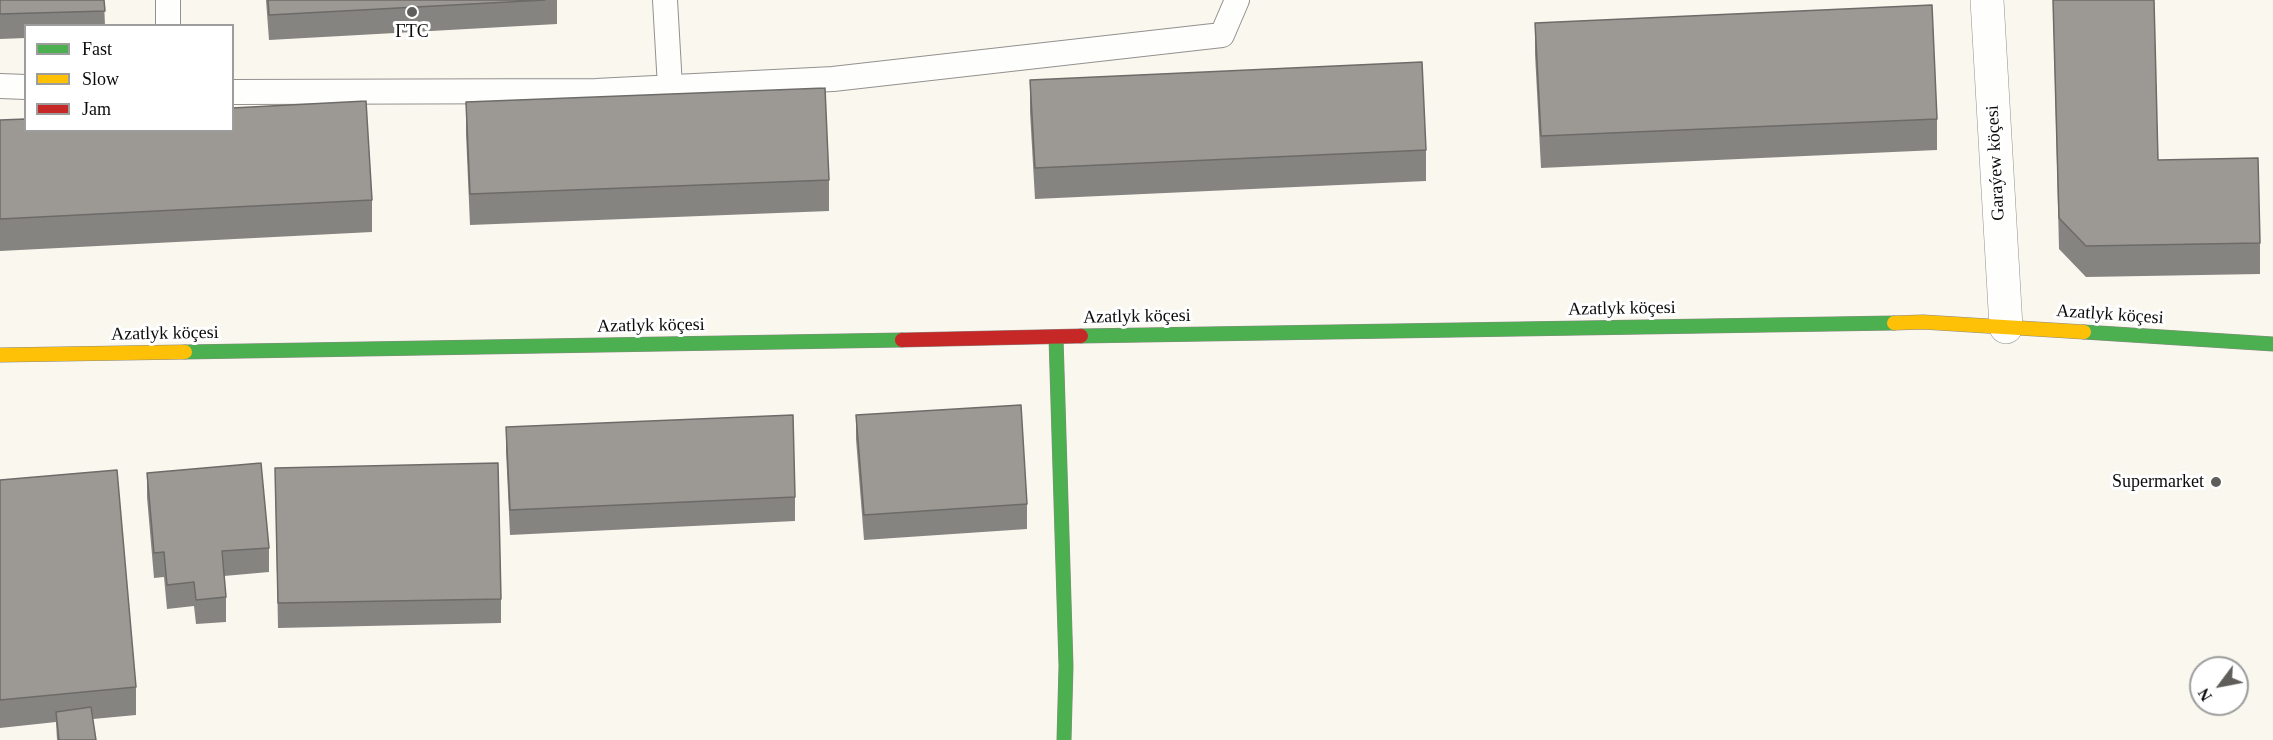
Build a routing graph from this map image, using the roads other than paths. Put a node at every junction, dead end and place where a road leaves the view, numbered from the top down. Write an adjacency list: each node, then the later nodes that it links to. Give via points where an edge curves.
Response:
1 (168, 0): 5 (lane)
2 (665, 0): 8 (lane)
3 (1238, 0): 8 (lane, via 1222,35 833,79)
4 (1987, 0): 10 (street, Garaýew köçesi)
5 (168, 24)
6 (0, 86): 7 (lane)
7 (24, 87)
8 (670, 87): 9 (lane, via 596,92)
9 (234, 92)
10 (2006, 327): 11 (street, Azatlyk köçesi, via 1923,322); 12 (street, Azatlyk köçesi)
11 (1056, 337): 13 (street, Azatlyk köçesi); 14 (street, via 1066,666)
12 (2273, 344)
13 (0, 354)
14 (1064, 740)

